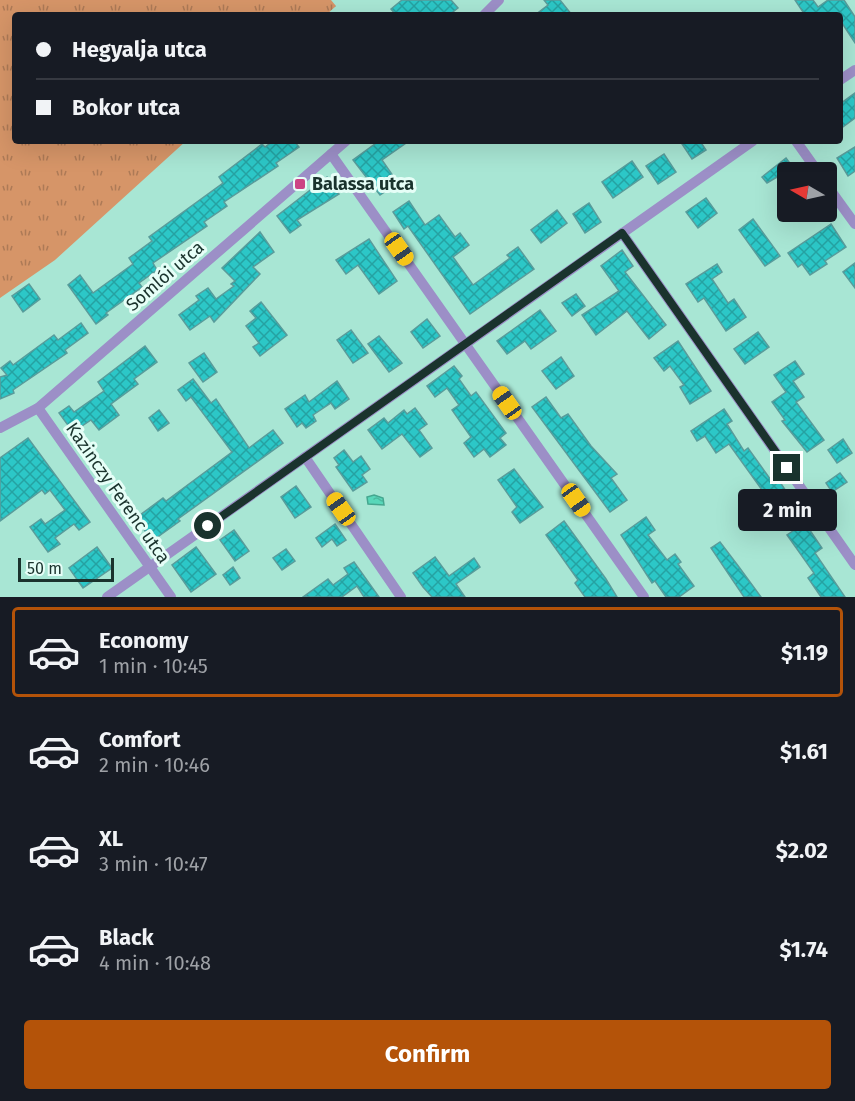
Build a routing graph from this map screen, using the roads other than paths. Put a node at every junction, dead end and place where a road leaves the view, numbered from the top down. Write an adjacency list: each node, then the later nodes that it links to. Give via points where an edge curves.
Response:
1 (499, 0): 2 (street)
2 (487, 12)
3 (343, 144): 6 (street, Somlói utca)
4 (749, 144): 10 (street)
5 (798, 144): 7 (street)
6 (331, 154): 11 (street); 12 (street, Somlói utca)
7 (811, 162)
8 (837, 199): 9 (street)
9 (855, 224)
10 (622, 233): 11 (street); 15 (street)
11 (466, 345): 14 (street); 20 (street)
12 (38, 408): 13 (street, Somlói utca); 16 (street, Kazinczy Ferenc utca)
13 (0, 428)
14 (305, 457): 16 (street); 19 (street)
15 (855, 565)
16 (150, 567): 17 (street); 18 (street, Kazinczy Ferenc utca)
17 (107, 597)
18 (171, 597)
19 (401, 597)
20 (644, 597)

